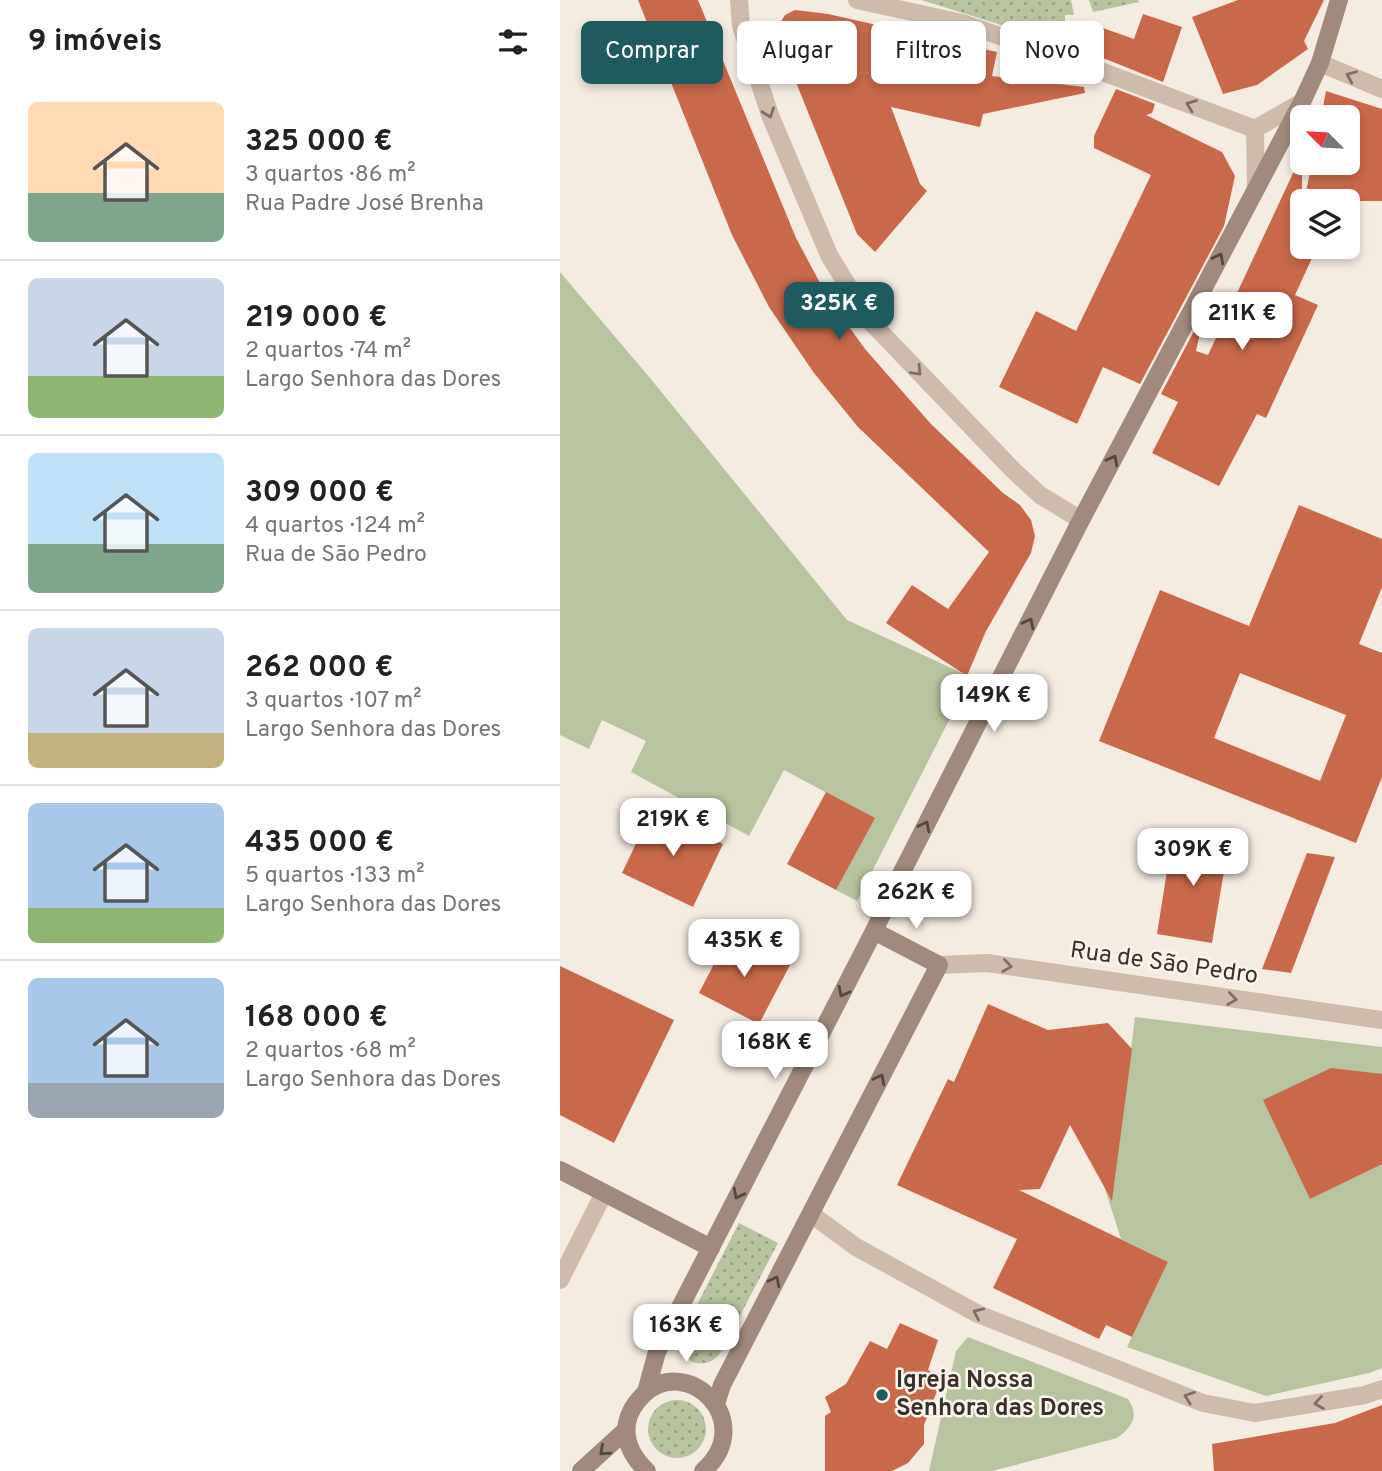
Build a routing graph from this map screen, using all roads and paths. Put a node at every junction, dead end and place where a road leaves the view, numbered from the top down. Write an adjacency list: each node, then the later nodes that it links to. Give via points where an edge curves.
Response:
1 (739, 0): 9 (street, one-way to 9, via 740,26 770,115 829,255 867,319 1013,470 1040,495)
2 (857, 0): 7 (street, one-way to 2, via 962,23)
3 (1339, 0): 4 (main road)
4 (1320, 63): 5 (street, one-way to 4); 6 (main road)
5 (1382, 89)
6 (1303, 102): 7 (street); 8 (main road)
7 (1255, 129): 8 (street)
8 (1256, 187): 9 (main road, one-way to 8)
9 (1081, 520): 10 (main road, one-way to 9)
10 (874, 931): 11 (main road); 16 (main road, one-way to 16)
11 (939, 965): 12 (street, Rua de São Pedro, one-way to 12, via 987,963); 15 (main road, one-way to 11)
12 (1382, 1020)
13 (560, 1170): 14 (main road)
14 (604, 1193): 16 (main road); 17 (street)
15 (811, 1214): 18 (street, one-way to 15, via 1255,1413 1203,1402 978,1314 856,1247); 20 (main road, one-way to 15)
16 (711, 1248): 19 (main road, via 657,1352)
17 (560, 1280)
18 (1382, 1389)
19 (646, 1392): 20 (main road, via 684,1383); 21 (main road, via 629,1416)
20 (716, 1404): 24 (main road, via 723,1441 719,1454)
21 (626, 1430): 22 (main road, one-way to 22); 23 (main road, via 632,1454)
22 (581, 1471)
23 (647, 1471)
24 (703, 1471)

